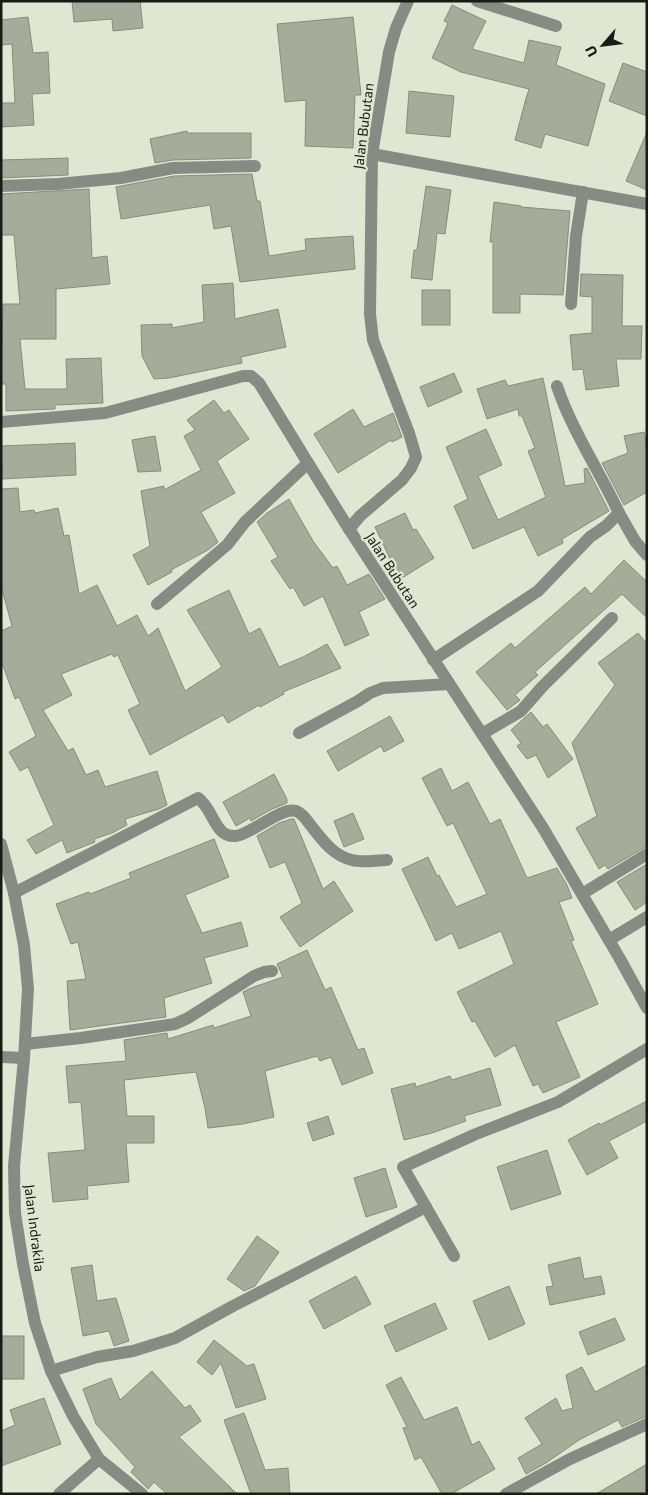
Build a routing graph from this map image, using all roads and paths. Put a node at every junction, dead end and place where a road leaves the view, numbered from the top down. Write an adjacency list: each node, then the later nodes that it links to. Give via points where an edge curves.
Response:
1 (408, 1): 4 (street, Jalan Bubutan, via 389,52)
2 (477, 1): 3 (street)
3 (556, 26)
4 (372, 154): 7 (street); 14 (street, Jalan Bubutan, via 370,314 373,340 416,457 402,480)
5 (255, 166): 6 (street, via 173,168 121,178)
6 (1, 186)
7 (583, 192): 8 (street); 9 (street)
8 (647, 204)
9 (571, 304)
10 (557, 386): 13 (street, via 573,428)
11 (1, 422): 12 (street, via 105,413 251,376)
12 (308, 463): 14 (street); 16 (street, via 245,522 228,545)
13 (619, 513): 15 (street); 18 (street, via 590,536 538,591)
14 (349, 529): 18 (street, Jalan Bubutan)
15 (647, 555)
16 (157, 604)
17 (612, 618): 21 (street, via 521,711)
18 (433, 660): 19 (street, Jalan Bubutan)
19 (449, 684): 20 (street, via 383,688); 21 (street, Jalan Bubutan)
20 (299, 733)
21 (482, 734): 26 (street, Jalan Bubutan)
22 (1, 844): 25 (street, Jalan Indrakila)
23 (647, 854): 26 (street)
24 (387, 860): 25 (street, via 353,861 329,849 303,816 292,810 236,836 226,834 219,830 205,803 198,798)
25 (14, 894): 31 (street, Jalan Indrakila, via 28,989)
26 (582, 894): 28 (street, Jalan Bubutan)
27 (647, 917): 28 (street)
28 (609, 940): 30 (street, Jalan Bubutan)
29 (272, 971): 31 (street, via 254,976 175,1024)
30 (647, 1008)
31 (25, 1044): 34 (street, Jalan Indrakila)
32 (647, 1049): 35 (street, via 558,1102 404,1167)
33 (1, 1057): 34 (street)
34 (24, 1058): 37 (street, Jalan Indrakila, via 14,1166 15,1213 35,1323)
35 (426, 1207): 36 (street); 37 (street, via 175,1338)
36 (454, 1256)
37 (51, 1371): 39 (street, Jalan Indrakila)
38 (647, 1424): 42 (street, via 570,1459)
39 (99, 1458): 40 (street); 41 (street, Jalan Indrakila)
40 (59, 1494)
41 (142, 1494)
42 (506, 1494)

